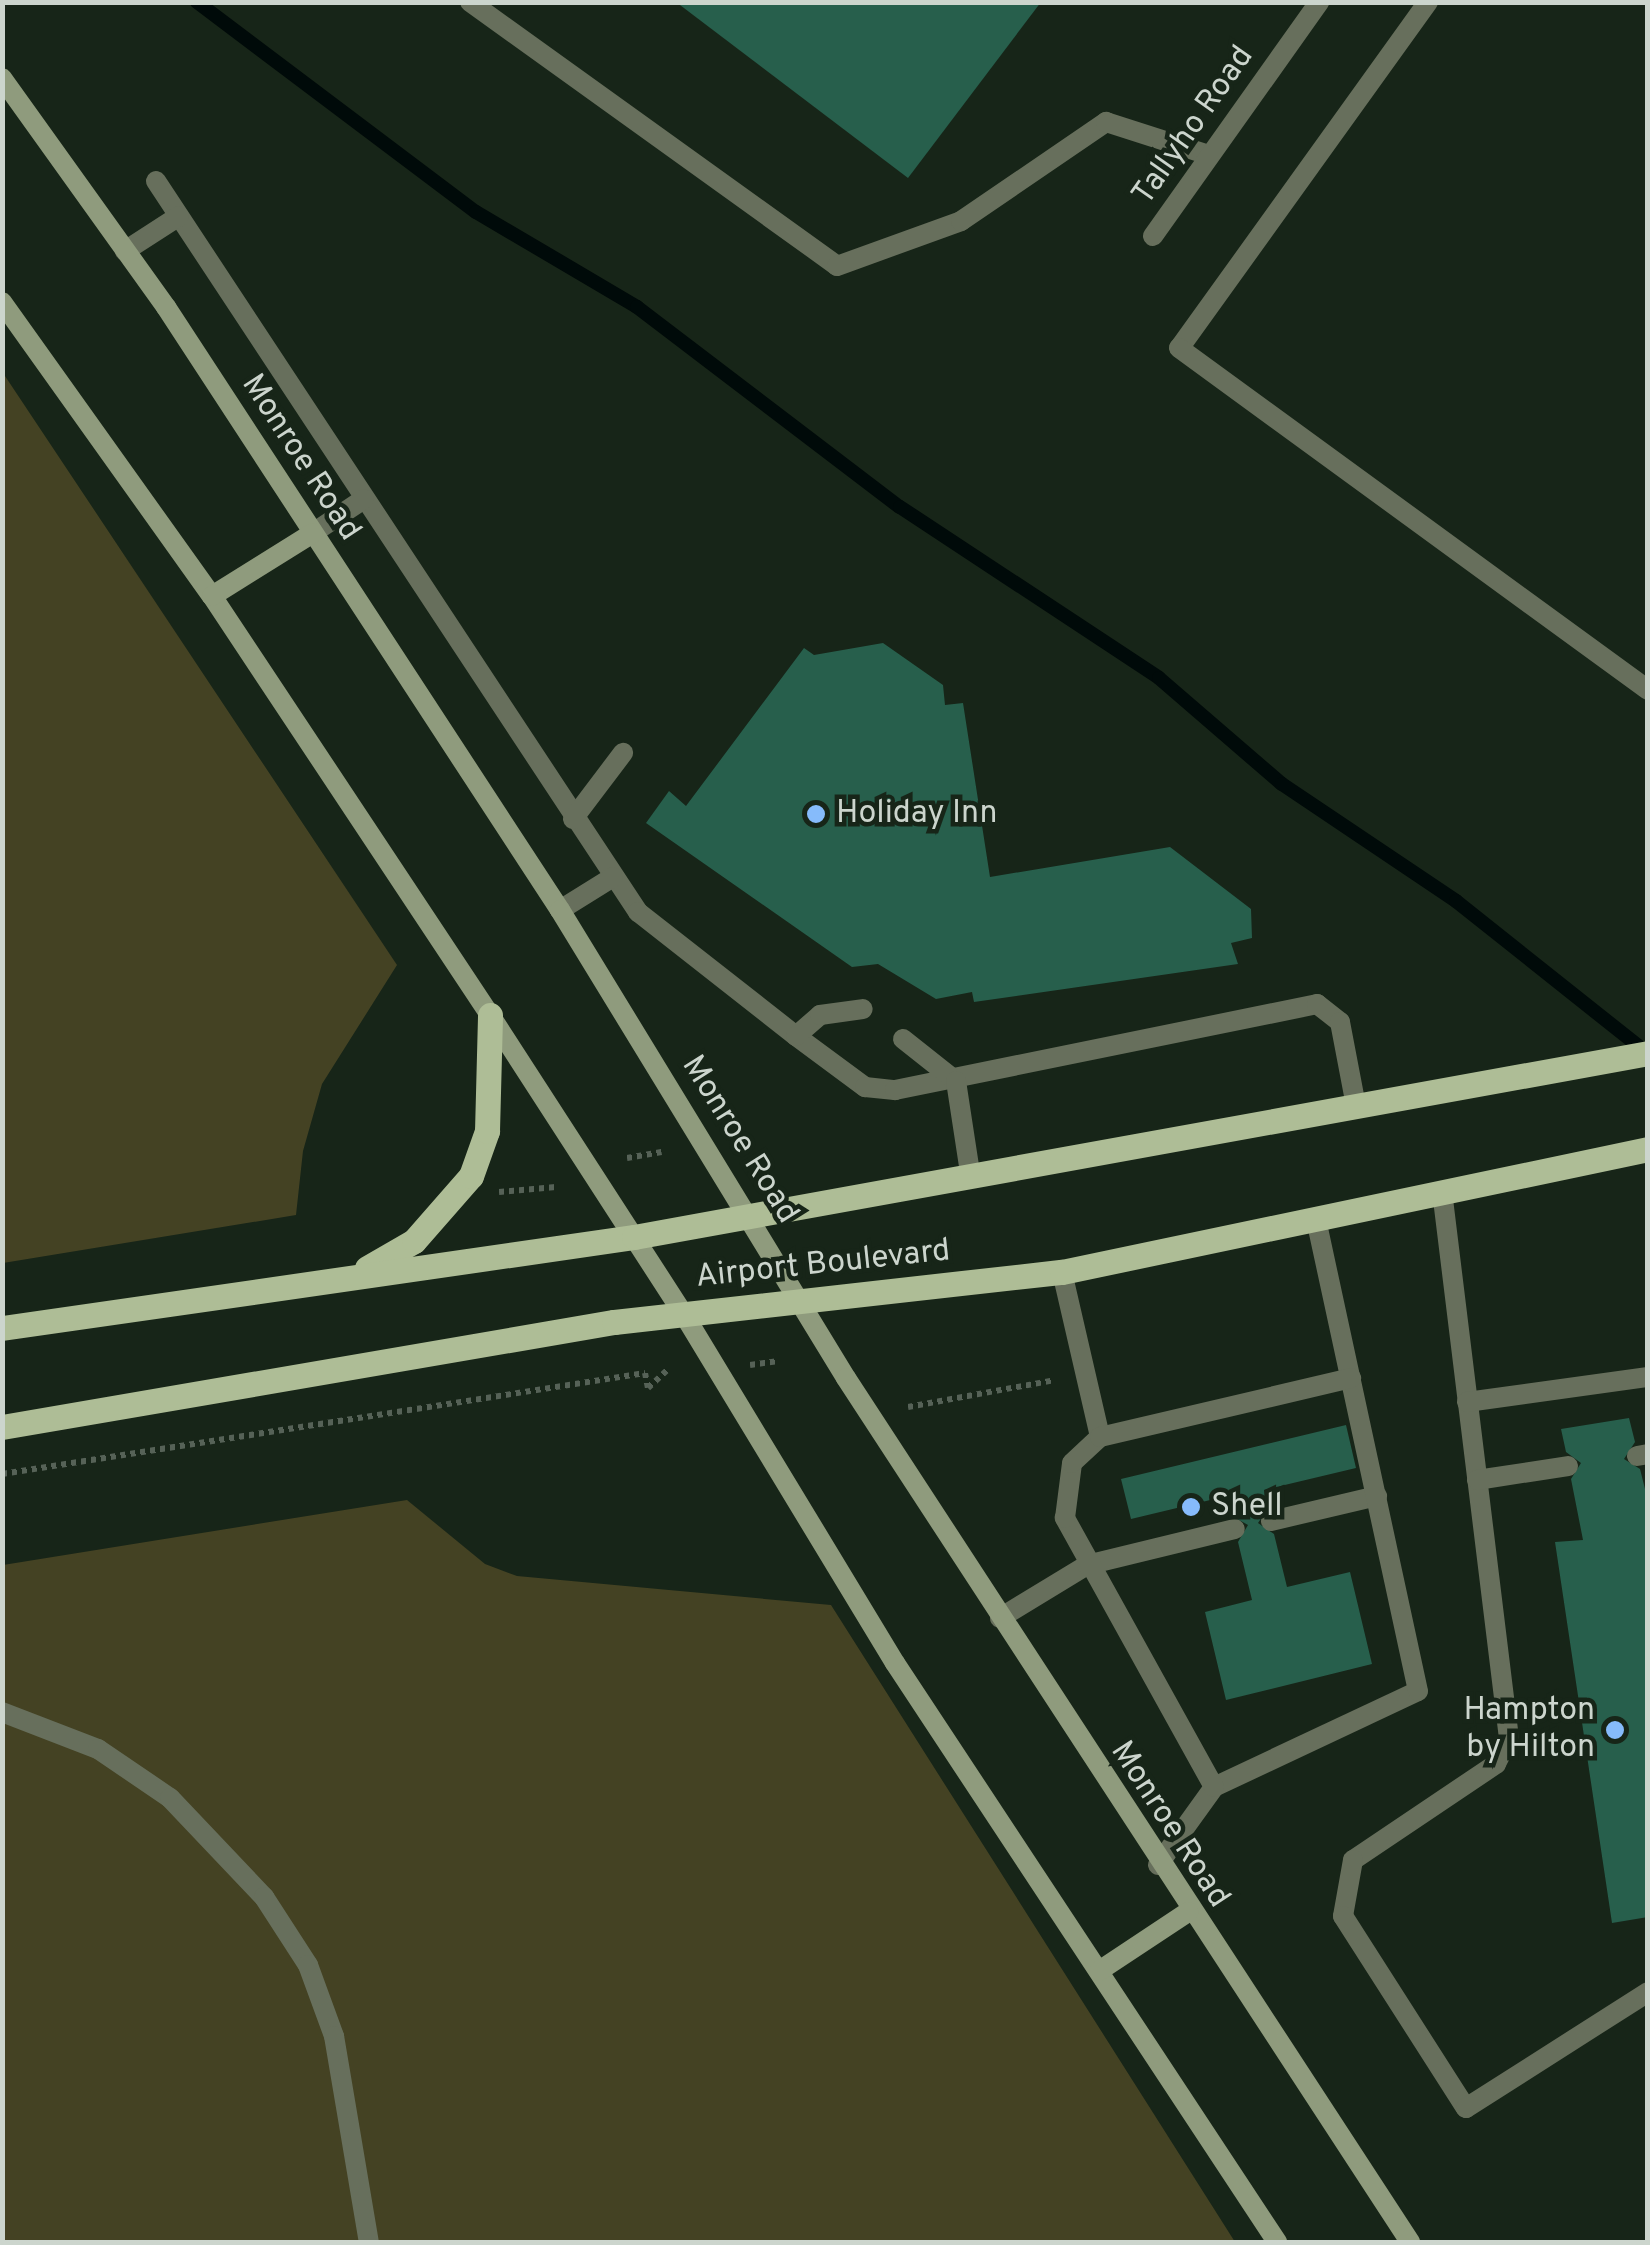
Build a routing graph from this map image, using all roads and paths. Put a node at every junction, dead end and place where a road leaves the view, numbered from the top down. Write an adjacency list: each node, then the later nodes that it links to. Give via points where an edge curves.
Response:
1 (470, 2): 5 (street, via 837,266 961,221 1106,122)
2 (1318, 2): 5 (street, Tallyho Road)
3 (1428, 2): 14 (street, via 1179,348)
4 (2, 78): 9 (main road, Monroe Road)
5 (1209, 156): 8 (street, Tallyho Road)
6 (156, 181): 7 (street)
7 (179, 216): 9 (street); 11 (street)
8 (1153, 236)
9 (125, 251): 12 (main road, Monroe Road)
10 (2, 302): 13 (main road)
11 (364, 499): 12 (street); 16 (street)
12 (313, 532): 13 (main road); 18 (main road, Monroe Road)
13 (212, 596): 20 (main road)
14 (1648, 690)
15 (623, 752): 16 (street)
16 (573, 818): 17 (street)
17 (613, 876): 18 (street); 21 (street, via 638,912)
18 (560, 910): 33 (main road, Monroe Road)
19 (863, 1009): 21 (street, via 820,1015)
20 (490, 1014): 35 (main road); 37 (main road, via 487,1131 471,1176 414,1241)
21 (796, 1036): 24 (street, via 865,1087)
22 (903, 1040): 24 (street)
23 (1648, 1053): 25 (main road, Airport Boulevard)
24 (956, 1080): 25 (street, via 1317,1004 1340,1022); 29 (street)
25 (1356, 1102): 29 (main road, Airport Boulevard)
26 (1648, 1150): 31 (main road, Airport Boulevard)
27 (661, 1152): 28 (path)
28 (628, 1158)
29 (970, 1172): 33 (main road, Airport Boulevard)
30 (556, 1187): 32 (path)
31 (1442, 1190): 34 (main road, Airport Boulevard); 47 (street)
32 (498, 1192)
33 (750, 1214): 35 (main road, Airport Boulevard); 38 (main road, Monroe Road)
34 (1316, 1218): 36 (main road, Airport Boulevard); 44 (street)
35 (634, 1237): 37 (main road, Airport Boulevard); 39 (main road)
36 (1062, 1272): 38 (main road, Airport Boulevard); 50 (street)
37 (354, 1274): 40 (main road, Airport Boulevard)
38 (801, 1301): 39 (main road, Airport Boulevard); 58 (main road, Monroe Road)
39 (683, 1312): 49 (main road, Airport Boulevard); 63 (main road, via 895,1663)
40 (2, 1328)
41 (778, 1361): 42 (path)
42 (744, 1365)
43 (667, 1370): 52 (path, via 648,1388 645,1373)
44 (1352, 1378): 50 (street); 54 (street)
45 (1648, 1378): 47 (street)
46 (1056, 1380): 48 (path)
47 (1468, 1402): 53 (street)
48 (908, 1407)
49 (2, 1427)
50 (1100, 1437): 57 (street, via 1072,1463 1065,1518)
51 (1568, 1466): 53 (street)
52 (2, 1474)
53 (1477, 1480): 64 (street, via 1509,1738 1496,1764 1353,1860 1343,1916 1466,2108)
54 (1377, 1496): 55 (street); 60 (street, via 1418,1692)
55 (1271, 1521)
56 (1235, 1529): 57 (street)
57 (1087, 1565): 58 (street); 60 (street)
58 (1000, 1618): 61 (main road, Monroe Road)
59 (2, 1712): 65 (street, via 98,1749 170,1798 264,1897 308,1964 334,2036)
60 (1214, 1787): 61 (street)
61 (1158, 1865): 62 (main road, Monroe Road)
62 (1188, 1912): 63 (main road); 67 (main road, Monroe Road)
63 (1099, 1971): 66 (main road)
64 (1648, 1992)
65 (369, 2242)
66 (1277, 2242)
67 (1410, 2242)

